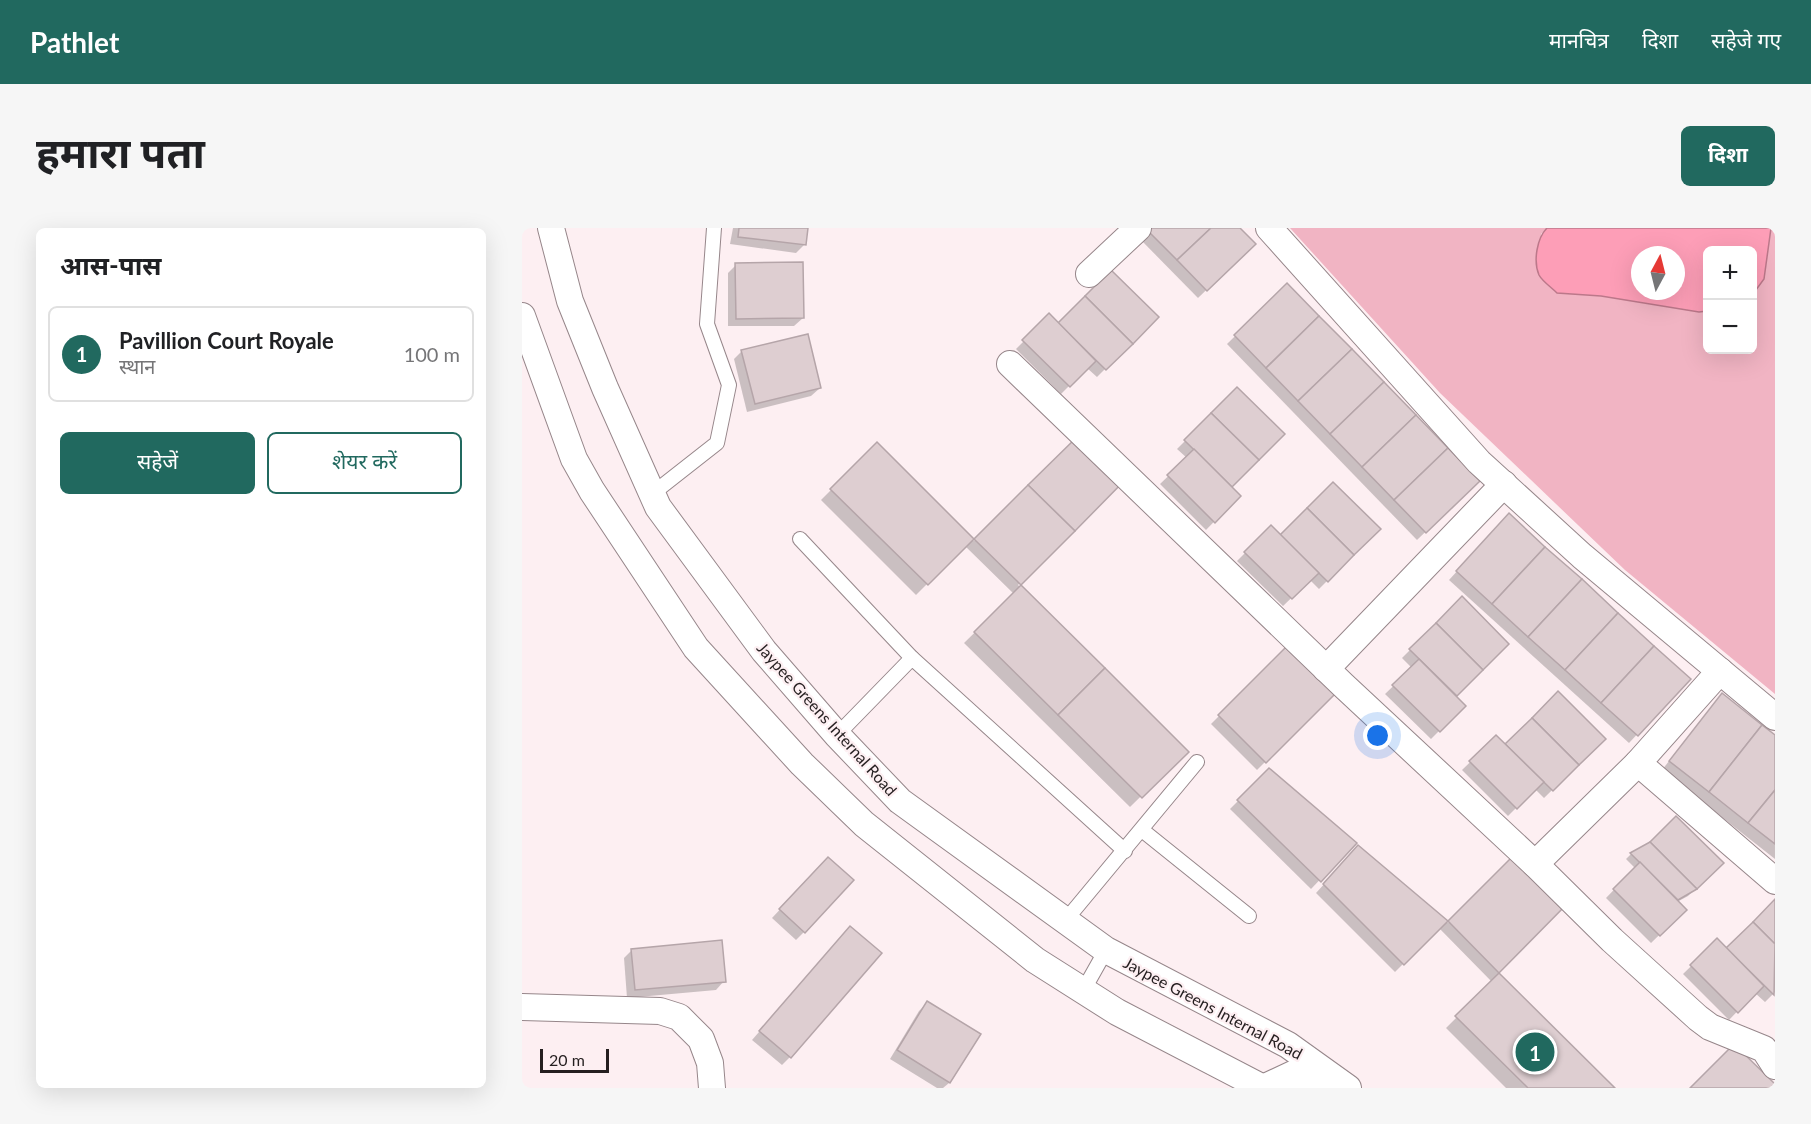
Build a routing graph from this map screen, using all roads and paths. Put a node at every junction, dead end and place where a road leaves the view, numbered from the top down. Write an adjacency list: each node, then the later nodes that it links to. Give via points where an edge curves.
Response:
1 (551, 228): 9 (street, Jaypee Greens Internal Road, via 570,301)
2 (714, 228): 9 (lane, via 707,324 729,385 717,443)
3 (1138, 228): 5 (street)
4 (1269, 228): 8 (street, via 1479,462)
5 (1089, 274)
6 (522, 316): 25 (street, Jaypee Greens Internal Road, via 574,459 696,648 802,764 864,824 1035,960)
7 (1010, 364): 12 (street)
8 (1504, 484): 12 (street); 13 (street, via 1582,556)
9 (652, 494): 15 (street, Jaypee Greens Internal Road, via 764,651)
10 (800, 539): 11 (lane)
11 (912, 658): 15 (lane); 19 (lane)
12 (1326, 669): 20 (street)
13 (1720, 671): 14 (street); 17 (street)
14 (1775, 717)
15 (837, 735): 23 (street, Jaypee Greens Internal Road, via 900,801)
16 (1197, 762): 18 (lane)
17 (1638, 763): 20 (street); 21 (street)
18 (1142, 830): 19 (lane); 22 (lane)
19 (1125, 851): 23 (lane)
20 (1535, 864): 27 (street, via 1698,1018 1710,1027)
21 (1775, 881)
22 (1249, 916)
23 (1065, 921): 24 (street, Jaypee Greens Internal Road)
24 (1106, 950): 25 (lane); 31 (street, Jaypee Greens Internal Road, via 1288,1045)
25 (1083, 991): 29 (street, Jaypee Greens Internal Road)
26 (522, 1007): 28 (street, via 660,1011 680,1017 701,1039 710,1063)
27 (1771, 1050)
28 (712, 1088)
29 (1263, 1088): 30 (street, Jaypee Greens Internal Road, via 1293,1074)
30 (1313, 1088)
31 (1348, 1088)

